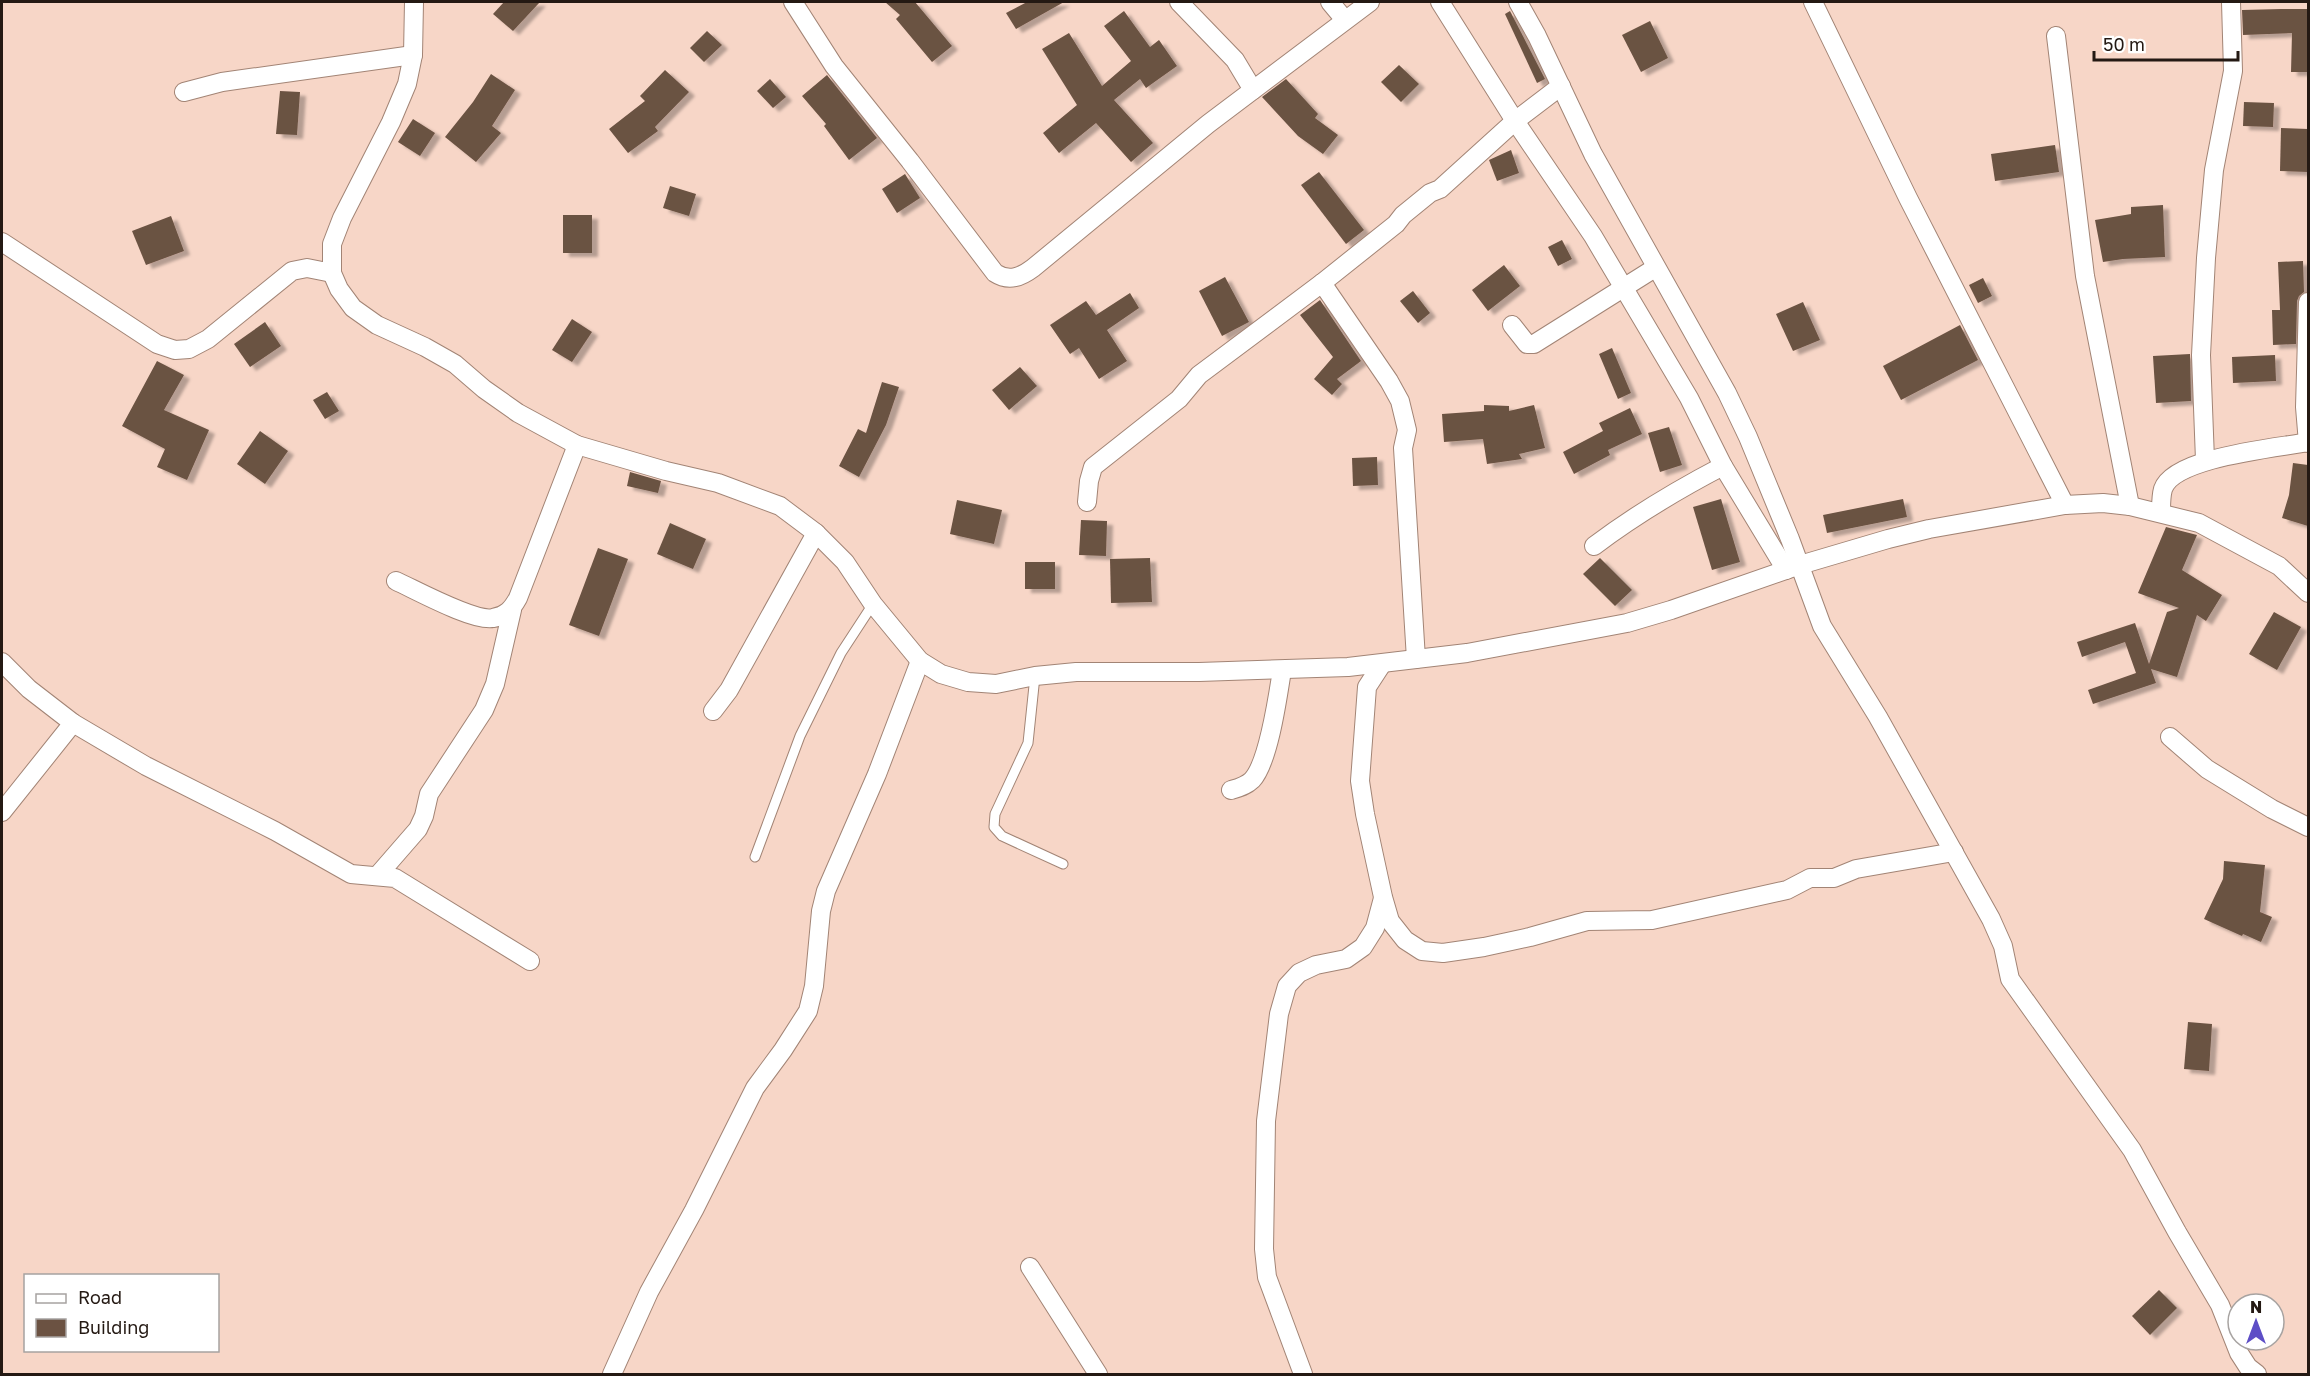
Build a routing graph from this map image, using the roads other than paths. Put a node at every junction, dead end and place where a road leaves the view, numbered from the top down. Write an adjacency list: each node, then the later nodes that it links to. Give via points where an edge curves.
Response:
1 (414, 2): 12 (street)
2 (793, 2): 14 (street, via 855,94 995,273 1006,278 1019,277 1034,268)
3 (1179, 2): 14 (street, via 1235,60)
4 (1330, 2): 10 (street)
5 (1370, 2): 10 (street)
6 (1440, 2): 16 (street)
7 (1518, 2): 13 (street)
8 (1813, 2): 29 (street, via 1908,198)
9 (2231, 2): 26 (street, via 2233,71 2214,170 2206,258 2201,355)
10 (1345, 20): 14 (street)
11 (2056, 36): 30 (street, via 2085,276)
12 (414, 55): 15 (street, via 222,82); 19 (street, via 399,103 332,244)
13 (1561, 86): 16 (street); 18 (street)
14 (1253, 90)
15 (184, 92)
16 (1515, 121): 20 (street, via 1469,164); 21 (street)
17 (2, 242): 19 (street, via 157,344 175,350 189,349 208,339 292,271 307,267)
18 (1655, 267): 21 (street); 34 (street, via 1728,393 1748,437)
19 (332, 273): 25 (street, via 353,308 377,325 455,364 518,413)
20 (1322, 283): 28 (street, via 1199,375 1179,399 1093,467); 39 (street, via 1389,381 1405,416 1403,448)
21 (1624, 287): 23 (street, via 1534,344 1527,344); 27 (street, via 1689,398)
22 (2308, 302): 24 (street)
23 (1512, 325)
24 (2308, 442): 26 (street)
25 (577, 445): 32 (street, via 751,494 780,506); 38 (street)
26 (2205, 460): 31 (street, via 2174,475 2163,489)
27 (1723, 466): 33 (street, via 1660,499); 34 (street)
28 (1087, 502)
29 (2065, 504): 30 (street); 34 (street, via 1929,529)
30 (2130, 506): 31 (street)
31 (2161, 512): 36 (street, via 2199,523 2251,549 2279,566)
32 (816, 533): 37 (street, via 845,562); 47 (street, via 729,690)
33 (1594, 546)
34 (1793, 568): 39 (street, via 1627,623); 52 (street, via 1822,626)
35 (396, 581): 38 (street, via 464,612 491,619)
36 (2308, 593)
37 (873, 604): 40 (street); 56 (lane, via 841,653 800,736)
38 (512, 610): 58 (street, via 495,684 484,710 429,794 418,829)
39 (1416, 659): 42 (street)
40 (920, 661): 45 (street, via 941,674 968,682 996,684); 62 (street, via 877,774 825,891 808,1011 755,1088 649,1292)
41 (2, 662): 48 (street)
42 (1382, 664): 43 (street); 46 (street)
43 (1348, 667): 44 (street); 46 (street)
44 (1282, 670): 45 (street); 50 (street, via 1270,735 1258,771 1242,787)
45 (1035, 676): 57 (lane, via 1028,743 995,814 994,826 1002,836)
46 (1366, 687): 59 (street, via 1360,781)
47 (713, 711)
48 (73, 723): 51 (street); 58 (street, via 351,874)
49 (2170, 737): 53 (street, via 2207,769)
50 (1230, 790)
51 (2, 812)
52 (1938, 824): 54 (street); 55 (street)
53 (2308, 827)
54 (1954, 852): 55 (street); 65 (street, via 1999,934 2010,979 2132,1150 2220,1305 2239,1353)
55 (1925, 856): 59 (street, via 1856,869 1834,878 1810,878 1787,890 1652,920 1587,921 1530,937 1443,953 1422,951 1405,940 1390,921)
56 (755, 857)
57 (1064, 864)
58 (378, 875): 60 (street, via 395,878)
59 (1383, 897): 64 (street, via 1375,928 1363,947 1346,959 1299,973 1287,986 1279,1014 1266,1121 1264,1249 1267,1277)
60 (530, 961)
61 (1030, 1267): 63 (street)
62 (612, 1374)
63 (1098, 1374)
64 (1304, 1374)
65 (2257, 1374)

